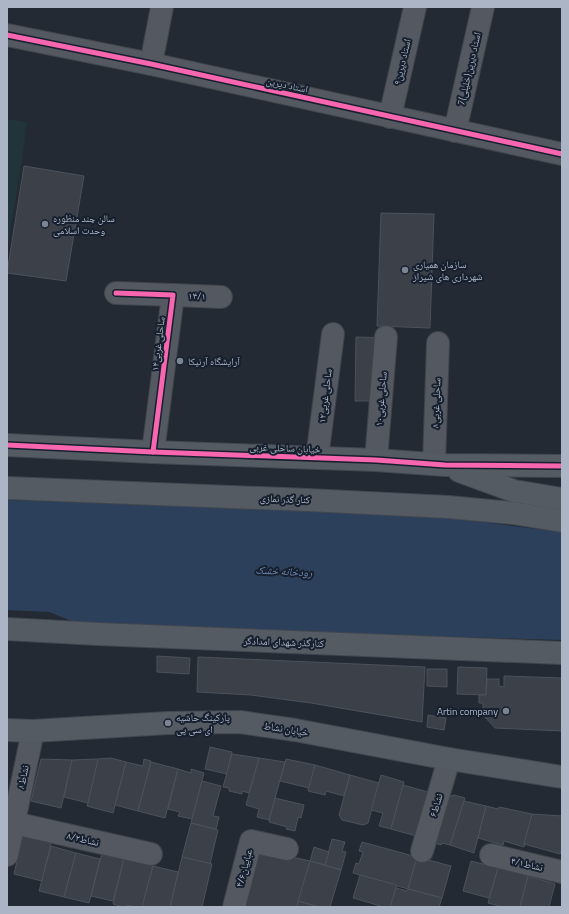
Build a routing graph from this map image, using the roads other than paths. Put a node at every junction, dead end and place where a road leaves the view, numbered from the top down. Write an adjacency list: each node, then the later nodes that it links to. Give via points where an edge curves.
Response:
1 (162, 7): 5 (street)
2 (415, 7): 6 (street, استاد دیرین۹)
3 (483, 7): 7 (street, 7استاد دیرین(خلیلی))
4 (7, 35): 5 (street, استاد دیرین)
5 (151, 64): 6 (street, استاد دیرین)
6 (390, 117): 7 (street, استاد دیرین)
7 (455, 131): 8 (street, استاد دیرین)
8 (562, 154)
9 (116, 293): 10 (street)
10 (173, 295): 11 (street, ۱۴/۱); 16 (street, ساحلی غربی۱۴)
11 (221, 297)
12 (333, 334): 17 (street, ساحلی غربی۱۲)
13 (386, 337): 18 (street, ساحلی غربی۱۰)
14 (438, 343): 19 (street, ساحلی غربی۸)
15 (7, 445): 16 (main road, خیابان ساحلی غربی)
16 (153, 452): 17 (main road, خیابان ساحلی غربی)
17 (317, 458): 18 (main road, خیابان ساحلی غربی)
18 (376, 460): 19 (main road, خیابان ساحلی غربی)
19 (440, 465): 20 (main road, خیابان ساحلی غربی); 22 (main road, via 514,490)
20 (562, 466)
21 (7, 488): 23 (main road, کنار گذر نمازی, via 448,507)
22 (562, 499)
23 (562, 521)
24 (7, 629): 25 (main road, کنارگذر شهدای امدادگر)
25 (562, 653)
26 (7, 730): 27 (main road, خیابان نشاط)
27 (33, 731): 28 (main road, خیابان نشاط, via 168,723 240,722); 30 (street, نشاط۸)
28 (449, 759): 29 (main road, خیابان نشاط); 32 (street, نشاط۶)
29 (562, 777)
30 (14, 823): 33 (street, نشاط۸); 34 (street, نشاط۸/۲)
31 (287, 849): 37 (street, عباییان۴/۶, via 251,841)
32 (422, 851)
33 (7, 854)
34 (151, 854)
35 (491, 855): 36 (street, نشاط۴/۱)
36 (562, 872)
37 (234, 907)

